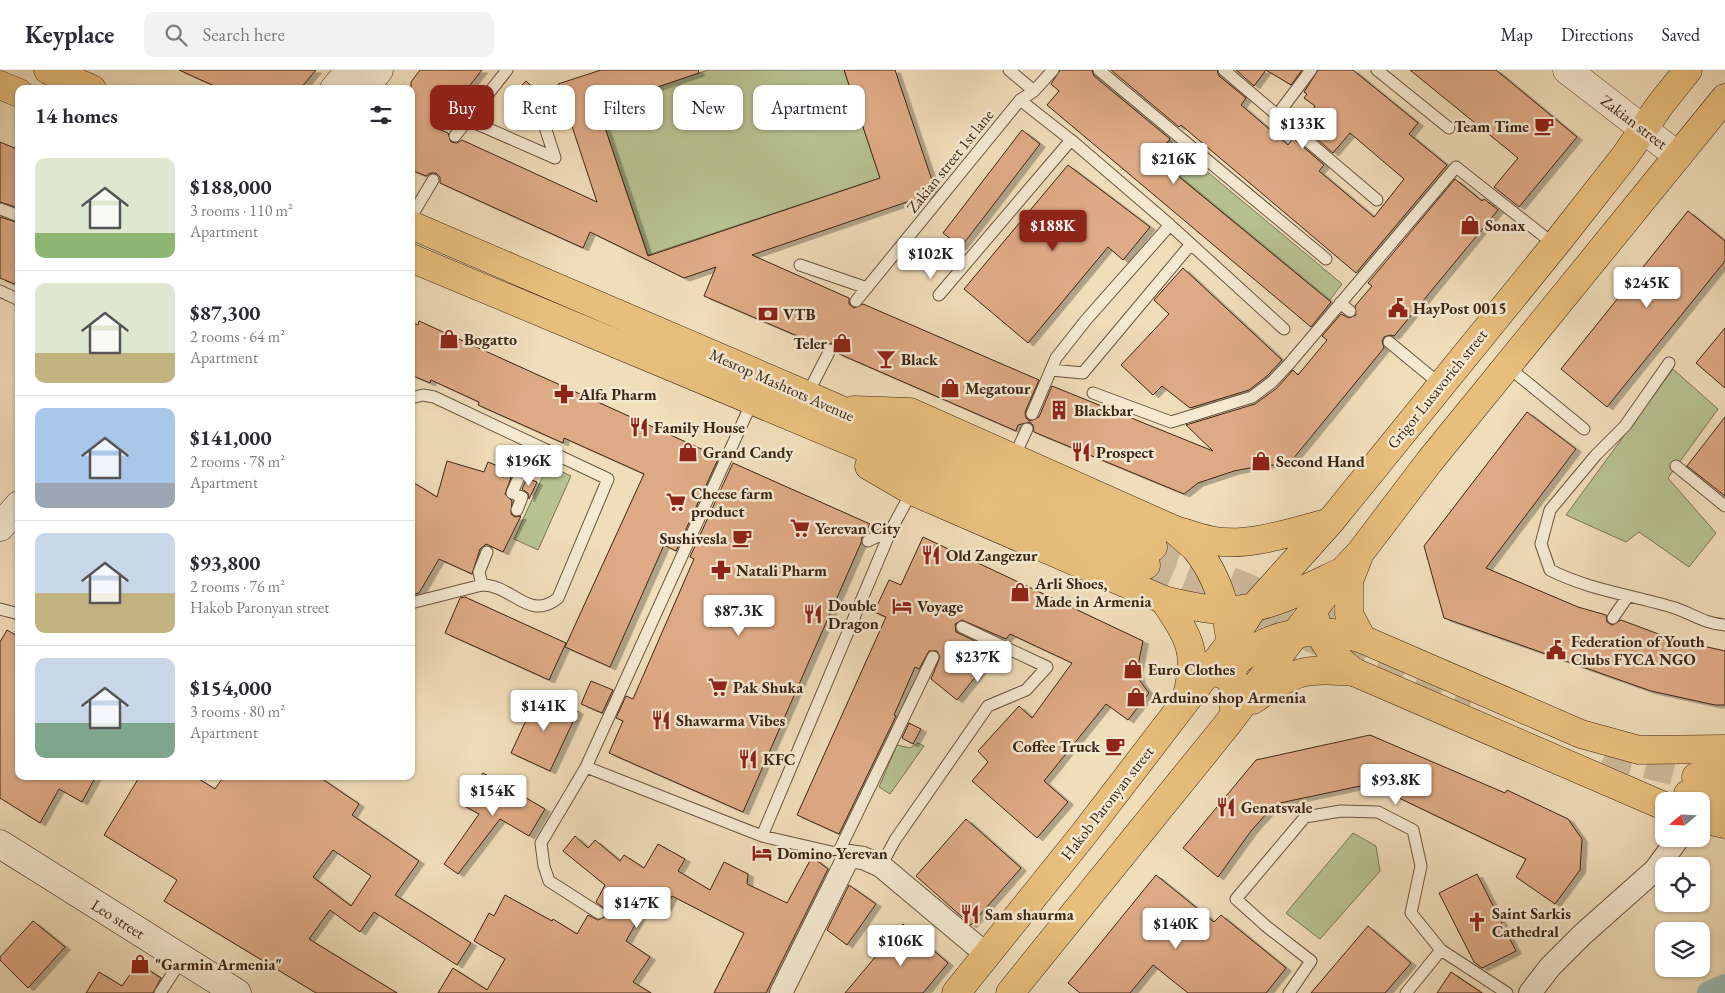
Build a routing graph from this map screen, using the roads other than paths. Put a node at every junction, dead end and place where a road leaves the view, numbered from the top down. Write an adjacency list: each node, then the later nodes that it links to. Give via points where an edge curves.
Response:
1 (48, 70): 14 (main road)
2 (350, 70): 15 (main road)
3 (379, 70): 16 (main road)
4 (507, 70): 17 (lane)
5 (1010, 70): 19 (lane)
6 (1053, 70): 19 (lane, Zakian street 1st lane)
7 (1099, 70): 40 (lane)
8 (1224, 70): 22 (lane)
9 (1311, 70): 22 (lane)
10 (1377, 70): 23 (lane)
11 (1567, 70): 27 (main road, Zakian street)
12 (1688, 70): 27 (main road, Grigor Lusavorich street)
13 (0, 85): 18 (main road)
14 (83, 85)
15 (337, 85)
16 (367, 85)
17 (494, 87)
18 (15, 91)
19 (1034, 91): 21 (lane, Zakian street 1st lane)
20 (1725, 98): 30 (main road)
21 (1020, 100): 29 (lane); 43 (lane, Zakian street 1st lane)
22 (1278, 114): 32 (lane)
23 (1449, 128)
24 (460, 130): 28 (lane)
25 (491, 130): 26 (lane, via 555,158)
26 (546, 130)
27 (1644, 130): 30 (main road, Zakian street); 39 (main road, Grigor Lusavorich street)
28 (455, 136)
29 (1071, 140): 36 (lane); 45 (lane)
30 (1678, 156): 54 (main road)
31 (433, 180): 34 (lane)
32 (1378, 200)
33 (0, 208): 35 (lane)
34 (415, 211)
35 (15, 214)
36 (1170, 225): 38 (lane); 55 (lane, via 1086,320 1056,358)
37 (415, 227): 58 (main road, Mesrop Mashtots Avenue)
38 (1191, 244): 50 (lane); 55 (lane, via 1083,373)
39 (1554, 245): 48 (lane, via 1456,167); 56 (main road, Grigor Lusavorich street)
40 (1326, 259)
41 (415, 260): 60 (main road, Mesrop Mashtots Avenue)
42 (800, 265): 43 (lane)
43 (867, 288): 47 (lane, Zakian street 1st lane)
44 (0, 291): 46 (lane)
45 (939, 295)
46 (15, 298)
47 (856, 301)
48 (1340, 303): 49 (lane); 57 (lane, via 1289,364 1252,397 1171,422)
49 (1350, 311)
50 (1284, 329)
51 (1389, 342): 56 (lane)
52 (830, 350): 58 (lane)
53 (1669, 363): 81 (lane, via 1625,426 1550,510 1541,544 1550,570 1574,582)
54 (1507, 366): 65 (lane); 79 (main road)
55 (1051, 370): 63 (lane)
56 (1441, 385): 73 (main road, Grigor Lusavorich street)
57 (1093, 393)
58 (807, 394): 61 (main road, Mesrop Mashtots Avenue)
59 (415, 397): 66 (lane, via 434,397)
60 (752, 402): 62 (main road, Mesrop Mashtots Avenue); 99 (lane, via 716,492)
61 (840, 410): 62 (main road, Mesrop Mashtots Avenue, via 1149,556); 67 (main road, via 910,412)
62 (782, 414): 69 (main road)
63 (1032, 414)
64 (1027, 429): 67 (lane)
65 (1584, 429)
66 (533, 444): 72 (lane, via 512,493 522,497); 80 (lane, via 608,479 558,598 549,606 537,608 491,585)
67 (1014, 457): 76 (main road)
68 (1676, 466): 70 (lane)
69 (912, 491): 75 (lane); 82 (main road)
70 (1725, 506)
71 (15, 510): 74 (main road)
72 (517, 510)
73 (1330, 522): 76 (main road, via 1276,537 1241,541 1216,542); 84 (main road, Grigor Lusavorich street); 88 (main road, via 1309,566)
74 (0, 527)
75 (891, 530): 77 (lane); 106 (lane)
76 (1175, 530): 86 (main road, via 1195,548 1212,574)
77 (868, 541)
78 (487, 552): 80 (lane, via 479,572)
79 (1351, 562): 88 (main road); 92 (main road, via 1349,614)
80 (482, 585): 83 (lane)
81 (1628, 596): 89 (lane); 90 (lane)
82 (1164, 600): 86 (main road); 96 (main road, via 1192,650 1192,677)
83 (415, 602)
84 (1253, 608): 86 (main road); 88 (main road); 93 (main road, Hakob Paronyan street)
85 (0, 610): 87 (lane)
86 (1226, 610): 93 (main road)
87 (15, 613)
88 (1309, 616): 92 (main road); 93 (main road, via 1251,650); 95 (main road, via 1333,656); 97 (main road)
89 (1614, 618)
90 (1725, 625)
91 (962, 627): 110 (lane, via 1047,667 1026,690 988,706 895,840)
92 (1362, 639): 98 (main road, via 1581,734 1639,750)
93 (1232, 654): 96 (main road, Hakob Paronyan street); 97 (main road)
94 (933, 657): 109 (lane)
95 (1354, 672): 97 (main road, via 1325,668 1301,671 1276,684); 101 (main road)
96 (1186, 700): 113 (main road, Hakob Paronyan street)
97 (1234, 714): 119 (main road)
98 (1725, 749)
99 (586, 767): 106 (lane); 111 (lane, via 541,843 549,881)
100 (1725, 777): 101 (main road)
101 (1682, 792)
102 (1710, 797): 103 (main road)
103 (1725, 800)
104 (1710, 821): 105 (main road)
105 (1725, 824)
106 (762, 836): 109 (lane)
107 (0, 844): 114 (main road, Leo street)
108 (1671, 848): 123 (street, via 1654,870 1582,934)
109 (843, 855): 110 (street, via 863,858); 117 (street)
110 (881, 866): 113 (street)
111 (599, 913)
112 (1441, 950): 120 (lane, via 1410,913 1421,866 1413,830 1378,812 1341,811 1306,817 1236,898 1311,961); 121 (lane); 122 (lane)
113 (987, 954): 118 (main road, Hakob Paronyan street)
114 (182, 959): 115 (lane); 116 (main road, Leo street)
115 (160, 993)
116 (237, 993)
117 (781, 993)
118 (956, 993)
119 (1010, 993)
120 (1289, 993)
121 (1406, 993)
122 (1507, 993)
123 (1530, 993)

